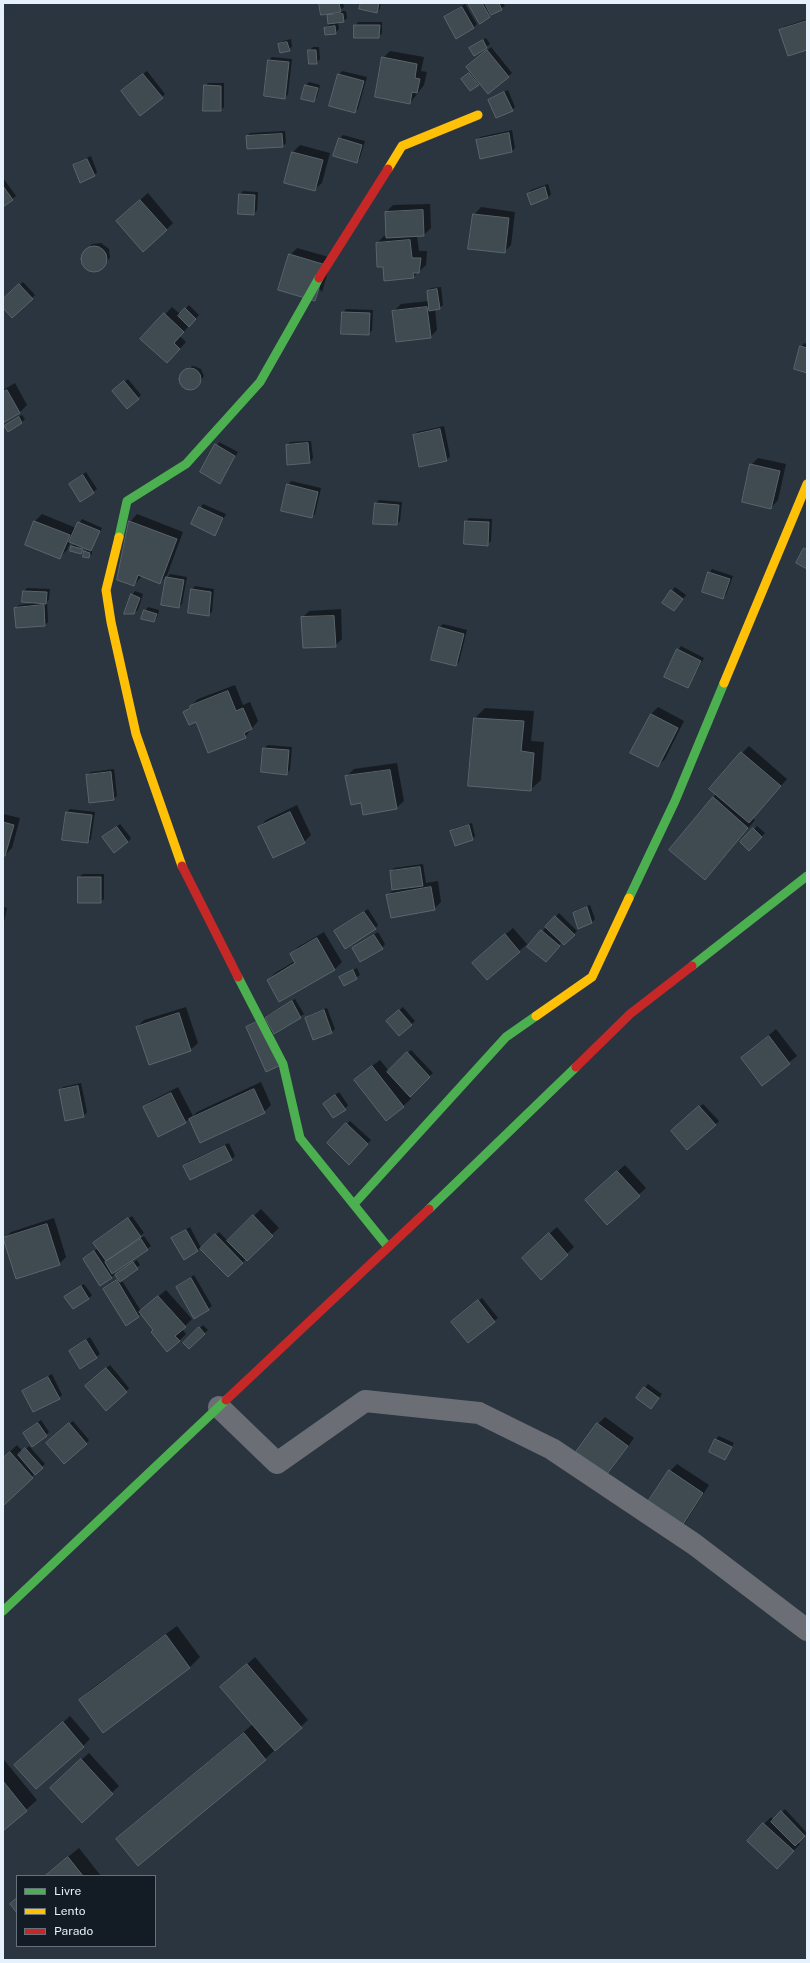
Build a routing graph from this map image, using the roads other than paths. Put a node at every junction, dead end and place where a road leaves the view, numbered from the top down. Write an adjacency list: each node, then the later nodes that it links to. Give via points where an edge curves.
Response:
1 (478, 115): 4 (street, via 402,146 326,265 260,382 186,464 128,501 106,590 136,734 184,873 283,1064 300,1138)
2 (807, 484): 4 (street, via 675,801 592,977 506,1037)
3 (807, 876): 5 (street, via 630,1014)
4 (354, 1204): 5 (street)
5 (388, 1247): 6 (street)
6 (219, 1407): 7 (street); 8 (street, via 277,1463 365,1401 479,1413 552,1449 694,1544)
7 (3, 1611)
8 (807, 1630)

